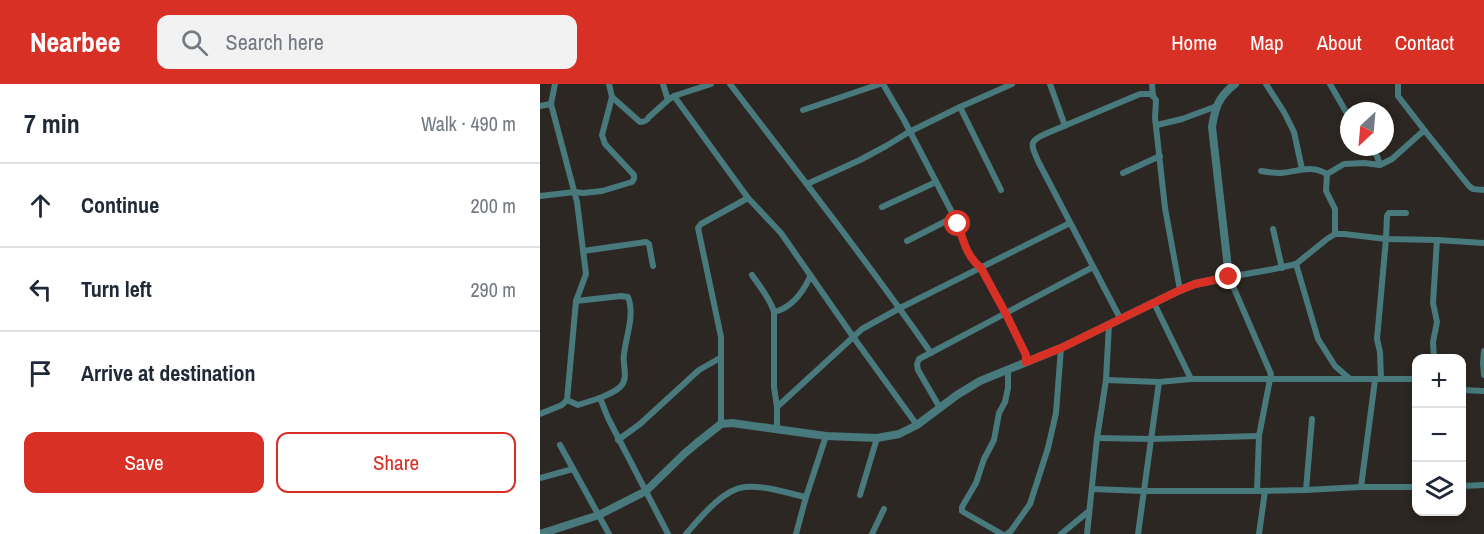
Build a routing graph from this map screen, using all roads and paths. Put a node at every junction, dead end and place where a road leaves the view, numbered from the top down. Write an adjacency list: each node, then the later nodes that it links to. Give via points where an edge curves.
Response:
1 (555, 84): 18 (street)
2 (609, 84): 15 (street)
3 (663, 84): 16 (street)
4 (711, 84): 16 (street)
5 (730, 84): 35 (street)
6 (882, 84): 22 (street); 26 (street)
7 (1012, 84): 21 (street)
8 (1050, 84): 24 (street)
9 (1152, 84): 14 (street)
10 (1266, 84): 30 (street, via 1294,132)
11 (1330, 84): 17 (street)
12 (1398, 84): 25 (street, via 1398,96)
13 (1232, 85): 20 (street)
14 (1153, 96): 23 (street); 24 (street, via 1140,94)
15 (612, 97): 16 (street, via 640,122 648,120); 38 (street, via 603,139 634,179 622,186)
16 (671, 98): 40 (street)
17 (1340, 102)
18 (551, 104): 19 (street); 38 (street)
19 (540, 106)
20 (1217, 106): 23 (street); 59 (street, via 1212,128)
21 (960, 107): 26 (street); 36 (street)
22 (803, 110)
23 (1157, 125): 27 (street)
24 (1065, 126): 44 (street, via 1036,138 1032,147)
25 (1425, 131): 29 (street); 37 (street, via 1469,186)
26 (909, 132): 34 (street); 35 (street)
27 (1160, 156): 32 (street); 60 (street)
28 (1377, 156): 29 (street)
29 (1380, 165): 33 (street, via 1344,164)
30 (1302, 169): 31 (street); 33 (street, via 1318,169)
31 (1261, 171)
32 (1123, 173)
33 (1327, 174): 46 (street, via 1326,191 1335,209)
34 (936, 182): 41 (street); 43 (street)
35 (807, 184): 63 (street)
36 (1001, 190)
37 (1484, 190)
38 (575, 192): 39 (street); 51 (street)
39 (540, 196)
40 (748, 198): 58 (street, via 782,233); 73 (street, via 698,228 721,337)
41 (882, 207)
42 (1406, 213): 47 (street, via 1388,214)
43 (954, 218): 49 (street); 55 (street, via 968,252)
44 (1070, 223): 54 (street); 55 (street)
45 (1273, 229): 56 (street)
46 (1335, 234): 47 (street); 52 (street)
47 (1386, 239): 48 (street); 82 (street, via 1377,339)
48 (1437, 240): 50 (street); 72 (street)
49 (907, 241)
50 (1484, 243)
51 (583, 251): 53 (street, via 646,242); 61 (street, via 585,274)
52 (1296, 264): 56 (street); 81 (street, via 1318,339 1335,366)
53 (653, 266)
54 (1093, 267): 65 (street); 66 (street)
55 (981, 268): 63 (street); 65 (street)
56 (1282, 268): 59 (street)
57 (752, 275): 64 (street)
58 (810, 277): 64 (street, via 796,299); 68 (street)
59 (1229, 277): 60 (street); 80 (street)
60 (1180, 290): 62 (street)
61 (576, 301): 86 (street, via 621,296 628,297 630,303 623,355 625,378 615,391); 87 (street)
62 (1154, 303): 66 (street); 77 (street)
63 (900, 308): 68 (street, via 862,329); 71 (street)
64 (774, 312): 88 (street)
65 (1006, 314): 71 (street); 74 (street)
66 (1121, 320): 67 (street)
67 (1109, 324): 69 (street); 79 (street)
68 (854, 338): 88 (street); 93 (street)
69 (1061, 348): 74 (street); 126 (street, via 1056,413 1048,448 1030,504)
70 (1484, 351): 76 (street)
71 (931, 353): 89 (street, via 916,364)
72 (1434, 354)
73 (720, 358): 92 (street); 100 (street, via 699,370)
74 (1026, 362): 75 (street)
75 (1008, 370): 89 (street, via 980,381); 125 (street, via 1008,388 994,440 962,507 965,513)
76 (1484, 375)
77 (1191, 379): 80 (street); 83 (street)
78 (1412, 379): 82 (street)
79 (1106, 380): 83 (street); 98 (street)
80 (1271, 380): 81 (street); 96 (street)
81 (1350, 380): 82 (street)
82 (1378, 380): 106 (street)
83 (1159, 382): 99 (street)
84 (1466, 390): 85 (street)
85 (1484, 390)
86 (600, 398): 87 (street, via 578,405); 100 (street)
87 (567, 400): 90 (street)
88 (777, 407): 94 (street)
89 (940, 408): 93 (street)
90 (540, 414)
91 (1312, 419): 109 (street)
92 (721, 424): 94 (street); 110 (street)
93 (917, 425): 97 (street)
94 (777, 429): 95 (street)
95 (826, 436): 97 (street); 115 (street)
96 (1259, 436): 99 (street); 112 (street)
97 (877, 438): 114 (street)
98 (1097, 438): 99 (street); 108 (street)
99 (1151, 439): 111 (street)
100 (618, 440): 110 (street)
101 (560, 445): 102 (street)
102 (573, 469): 103 (street); 118 (street)
103 (540, 478)
104 (1484, 485): 105 (street)
105 (1466, 486)
106 (1362, 487): 107 (street); 109 (street)
107 (1412, 488)
108 (1092, 489): 111 (street); 117 (street)
109 (1306, 490): 113 (street)
110 (646, 491): 118 (street); 121 (street)
111 (1144, 491): 112 (street); 129 (street)
112 (1257, 491): 113 (street)
113 (1265, 491): 130 (street)
114 (860, 495)
115 (806, 497): 122 (street, via 742,487 721,498); 123 (street)
116 (884, 508): 124 (street)
117 (1089, 511): 127 (street); 128 (street)
118 (599, 515): 119 (street); 120 (street)
119 (540, 534)
120 (609, 534)
121 (668, 534)
122 (686, 534)
123 (796, 534)
124 (872, 534)
125 (1002, 534)
126 (1007, 534)
127 (1061, 534)
128 (1087, 534)
129 (1138, 534)
130 (1260, 534)

